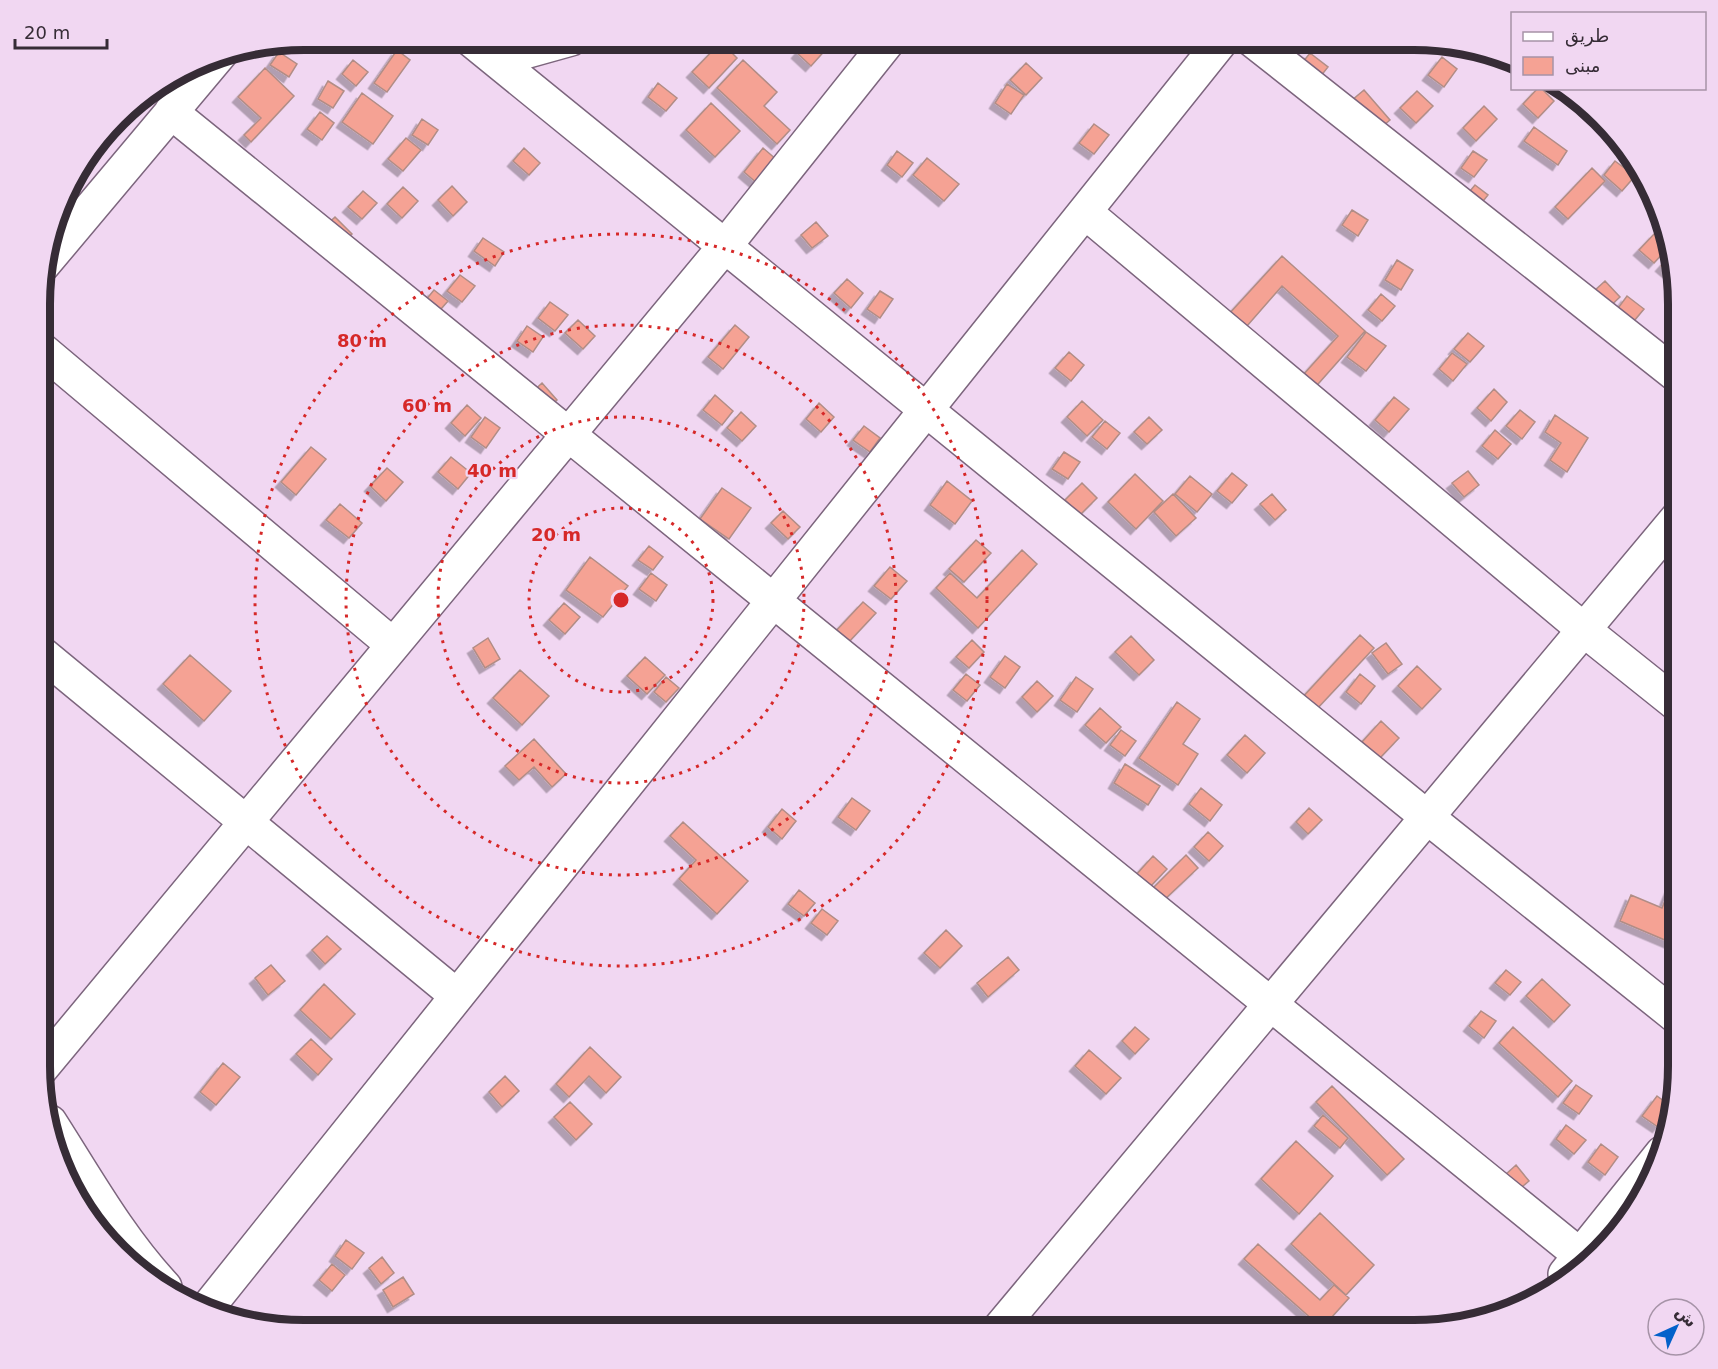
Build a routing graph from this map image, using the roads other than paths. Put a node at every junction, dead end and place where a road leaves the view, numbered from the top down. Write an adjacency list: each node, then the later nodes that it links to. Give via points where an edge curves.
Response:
1 (484, 50): 6 (street)
2 (532, 50): 6 (street)
3 (881, 50): 10 (street)
4 (1214, 50): 9 (street)
5 (1265, 50): 13 (street)
6 (496, 60): 10 (street)
7 (208, 68): 8 (street)
8 (171, 112): 11 (street); 15 (street)
9 (1085, 212): 14 (street); 18 (street)
10 (725, 246): 14 (street); 15 (street)
11 (55, 251)
12 (50, 357): 19 (street)
13 (1668, 368)
14 (927, 410): 17 (street); 22 (street)
15 (568, 435): 17 (street); 19 (street)
16 (1668, 529): 18 (street)
17 (773, 601): 24 (street); 25 (street)
18 (1584, 630): 21 (street); 22 (street)
19 (393, 645): 23 (street)
20 (50, 661): 23 (street)
21 (1668, 697)
22 (1427, 817): 25 (street); 26 (street)
23 (246, 822): 24 (street); 27 (street)
24 (457, 996): 34 (street)
25 (1270, 1005): 33 (street); 35 (street)
26 (1668, 1010)
27 (50, 1058)
28 (62, 1144): 30 (street)
29 (1640, 1181): 31 (street)
30 (103, 1218): 32 (street)
31 (1583, 1255)
32 (142, 1261)
33 (1575, 1262)
34 (212, 1302)
35 (1006, 1320)

